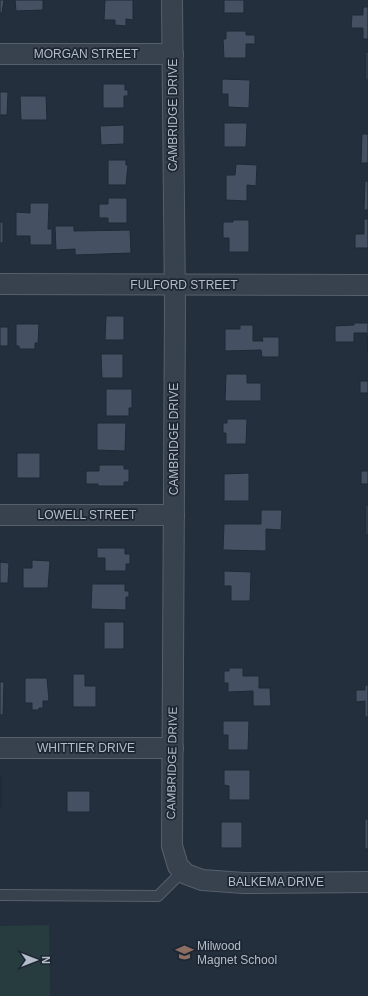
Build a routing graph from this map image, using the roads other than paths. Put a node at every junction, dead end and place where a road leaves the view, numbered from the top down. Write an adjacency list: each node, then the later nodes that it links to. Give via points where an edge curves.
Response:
1 (172, 0): 3 (street, CAMBRIDGE DRIVE)
2 (0, 54): 3 (street, MORGAN STREET)
3 (173, 54): 5 (street, CAMBRIDGE DRIVE)
4 (0, 284): 5 (street, FULFORD STREET)
5 (175, 285): 6 (street, FULFORD STREET); 8 (street, CAMBRIDGE DRIVE)
6 (368, 285)
7 (0, 515): 8 (street, LOWELL STREET)
8 (174, 515): 10 (street, CAMBRIDGE DRIVE)
9 (0, 748): 10 (street, WHITTIER DRIVE)
10 (173, 748): 11 (street, CAMBRIDGE DRIVE, via 172,846 178,866)
11 (184, 873): 12 (street, BALKEMA DRIVE, via 202,880 244,883); 13 (lane, via 158,896)
12 (368, 882)
13 (0, 895)

